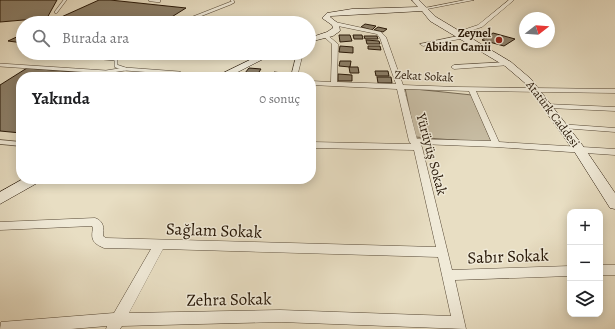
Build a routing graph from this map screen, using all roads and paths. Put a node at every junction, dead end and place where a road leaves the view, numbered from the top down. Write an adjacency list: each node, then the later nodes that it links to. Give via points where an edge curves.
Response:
1 (65, 0): 9 (lane)
2 (150, 0): 7 (lane)
3 (232, 0): 10 (lane, via 234,2)
4 (415, 0): 8 (main road, Atatürk Caddesi)
5 (472, 0): 8 (street)
6 (512, 0): 12 (street, via 480,26)
7 (159, 1)
8 (422, 8): 11 (main road, via 407,11 343,11 329,14 326,18); 12 (main road, Atatürk Caddesi, via 433,19)
9 (56, 12)
10 (198, 16)
11 (335, 24): 13 (main road, via 337,29); 28 (street, Yürüyüş Sokak, via 378,33 383,37)
12 (460, 35): 15 (street); 19 (main road, Atatürk Caddesi)
13 (325, 36): 14 (main road); 27 (street, via 335,44)
14 (316, 38)
15 (423, 44)
16 (116, 60): 22 (lane, via 116,66)
17 (256, 60): 24 (main road)
18 (298, 60): 25 (street)
19 (508, 64): 21 (street); 30 (main road, Atatürk Caddesi)
20 (0, 65): 22 (lane, via 106,72)
21 (454, 68)
22 (125, 69): 23 (lane)
23 (166, 72)
24 (231, 72)
25 (295, 72)
26 (316, 83): 27 (street, Zekat Sokak)
27 (334, 83): 28 (street, Zekat Sokak)
28 (400, 85): 29 (street, Zekat Sokak); 39 (street, Yürüyüş Sokak)
29 (472, 89): 30 (street, Zekat Sokak); 40 (street)
30 (536, 90): 31 (street, Zekat Sokak); 32 (main road, Atatürk Caddesi)
31 (615, 91)
32 (549, 106): 33 (street); 34 (main road, Atatürk Caddesi)
33 (615, 109)
34 (562, 126): 35 (street); 41 (main road, Atatürk Caddesi)
35 (615, 130)
36 (0, 142): 37 (lane)
37 (16, 144)
38 (316, 144): 39 (street)
39 (416, 144): 40 (street); 48 (street, Yürüyüş Sokak)
40 (496, 144): 41 (street)
41 (579, 149): 42 (street); 45 (main road, Atatürk Caddesi)
42 (615, 152)
43 (26, 184): 44 (main road)
44 (0, 199)
45 (615, 204)
46 (0, 226): 47 (street, Sağlam Sokak, via 95,222 99,227 97,238 104,243)
47 (159, 245): 48 (street, Sağlam Sokak); 53 (street)
48 (442, 252): 52 (street, Yürüyüş Sokak)
49 (603, 270): 50 (street)
50 (615, 270)
51 (567, 271): 52 (street, Sabır Sokak)
52 (448, 275): 54 (street, Yürüyüş Sokak)
53 (115, 324): 54 (street, Zehra Sokak, via 280,316); 55 (street, Zehra Sokak)
54 (459, 326)
55 (1, 329)

